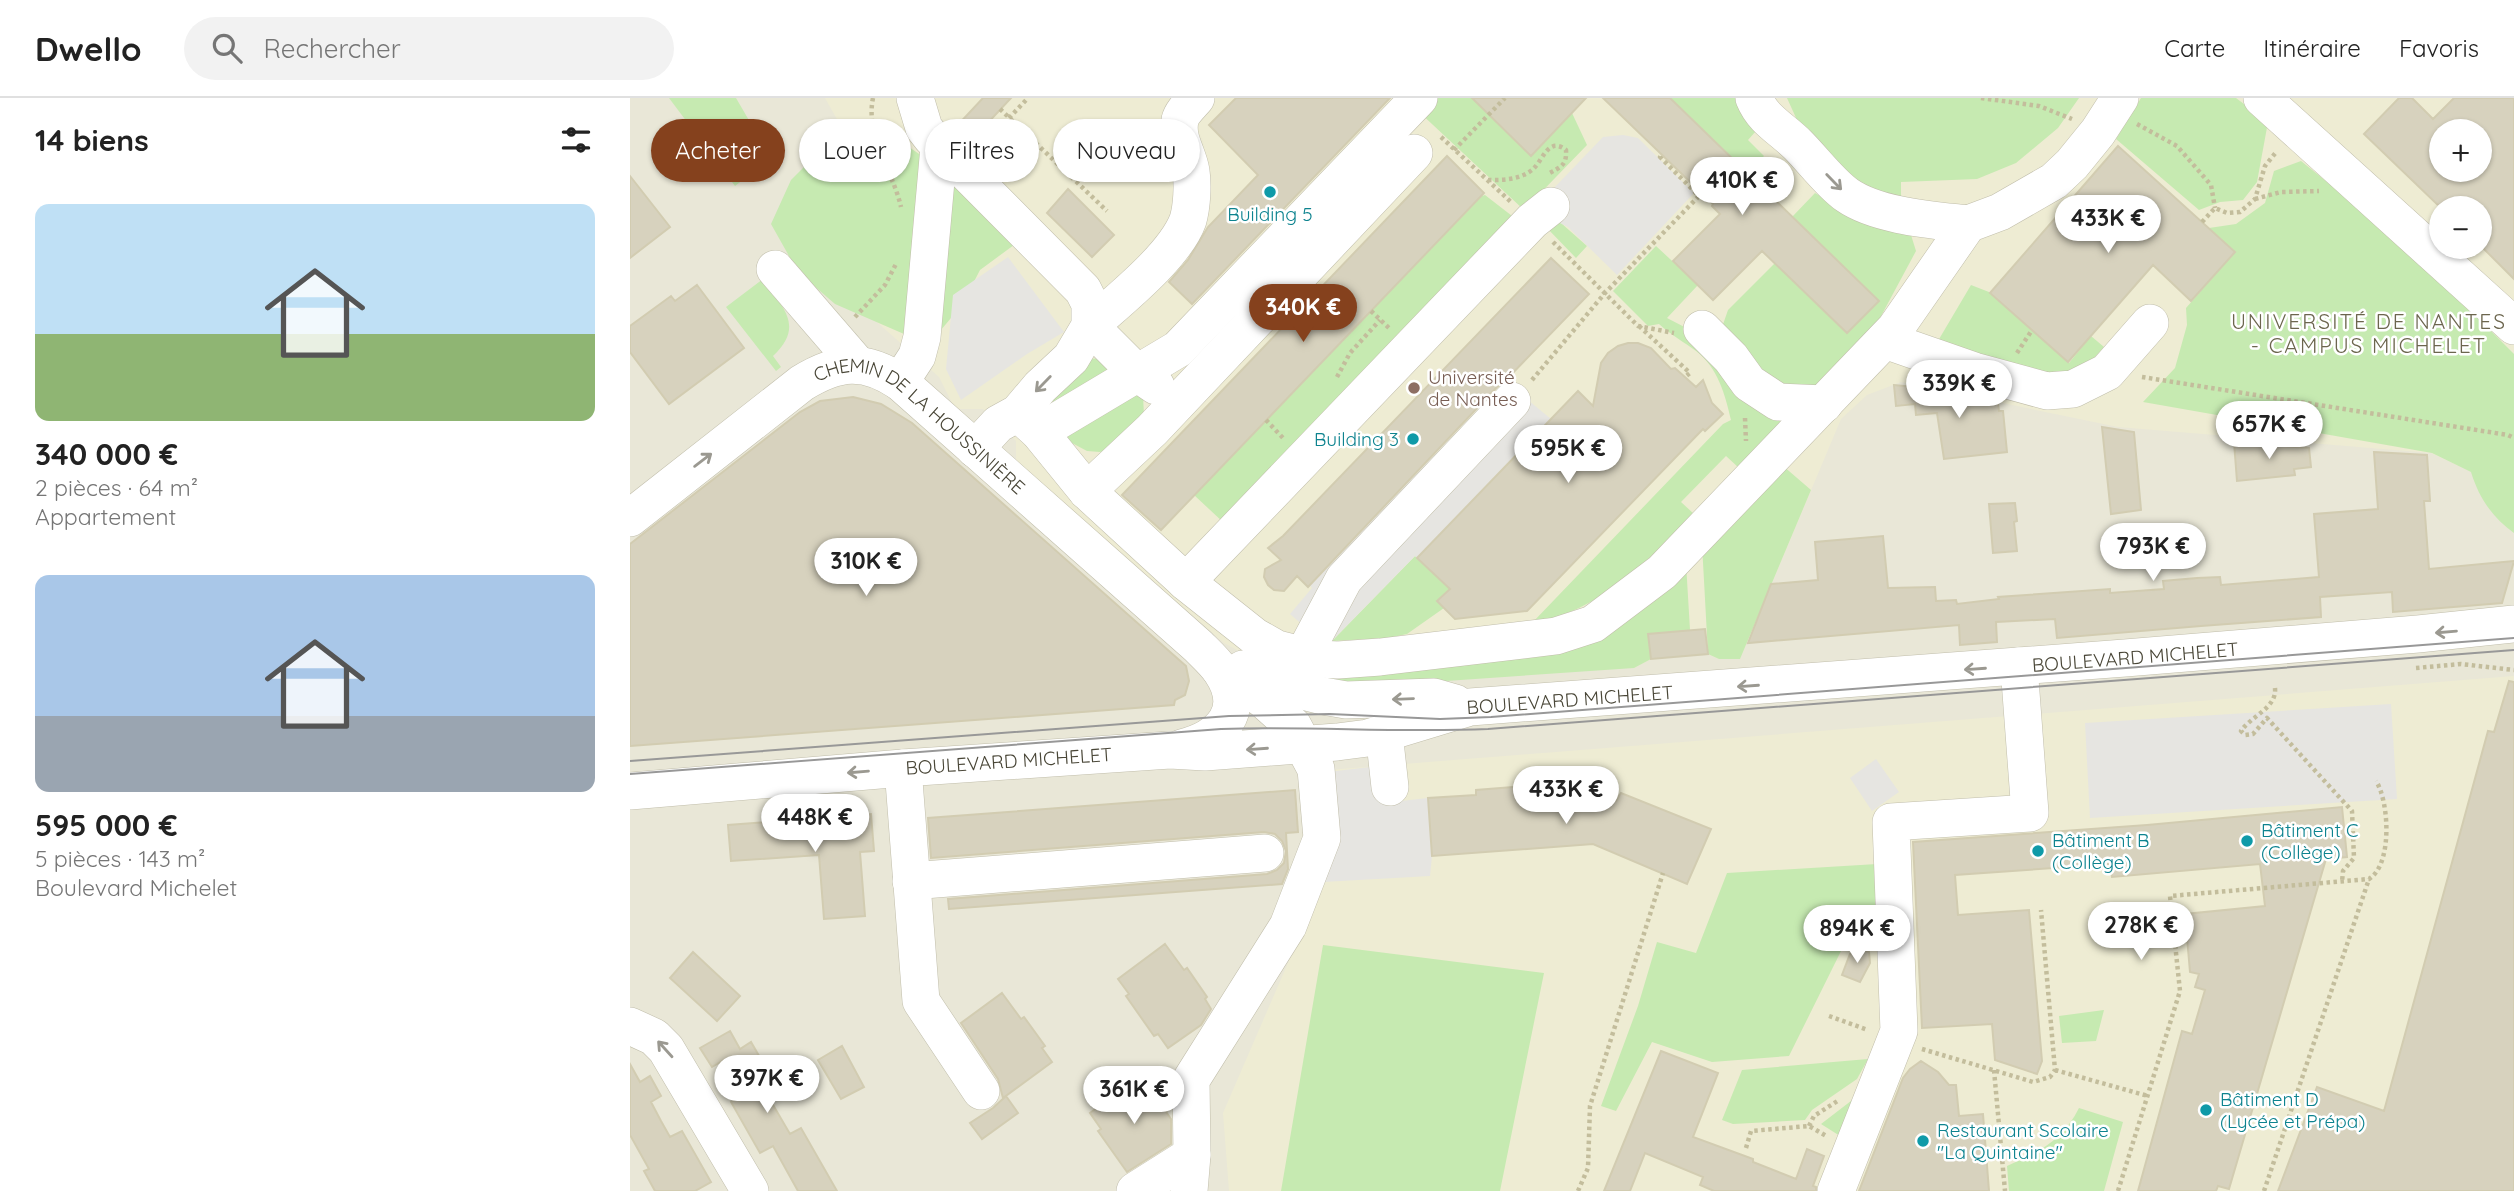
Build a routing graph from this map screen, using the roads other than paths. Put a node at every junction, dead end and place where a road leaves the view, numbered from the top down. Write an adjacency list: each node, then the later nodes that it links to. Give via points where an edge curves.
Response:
1 (915, 98): 7 (street)
2 (1196, 98): 16 (street, via 1180,118 1180,141 1191,171 1188,219 1150,271)
3 (1419, 98): 20 (street, via 1178,349)
4 (1754, 98): 12 (street, one-way to 12, via 1766,119 1846,195 1911,218)
5 (2262, 98): 15 (street)
6 (2110, 114): 12 (street, via 2054,181 2000,212)
7 (925, 129)
8 (1414, 153): 23 (street)
9 (936, 182): 21 (street, via 922,337 917,356)
10 (974, 182): 16 (street, via 1083,290 1090,304)
11 (1542, 201): 29 (street)
12 (1968, 224): 18 (street)
13 (775, 269): 19 (street)
14 (2150, 323): 18 (street, via 2107,372 2073,389 2047,391)
15 (2514, 326)
16 (1090, 327): 20 (street); 25 (street, one-way to 25, via 1058,351)
17 (1693, 333): 24 (street, via 1731,358 1749,383 1778,402)
18 (1885, 340): 24 (street)
19 (857, 364): 21 (street, CHEMIN DE LA HOUSSINIÈRE); 28 (street, CHEMIN DE LA HOUSSINIÈRE, one-way to 19, via 665,472 775,417 816,375)
20 (1137, 373): 23 (street); 25 (street)
21 (900, 382): 26 (street, CHEMIN DE LA HOUSSINIÈRE)
22 (1512, 401): 31 (street, via 1344,579)
23 (1179, 402): 27 (street)
24 (1824, 404): 31 (street, via 1662,572 1593,624 1518,642 1380,657 1328,660)
25 (1029, 423): 26 (street, via 998,424); 27 (street)
26 (975, 449): 32 (street, CHEMIN DE LA HOUSSINIÈRE)
27 (1087, 491): 29 (street)
28 (630, 518)
29 (1186, 582): 31 (street, via 1254,636)
30 (2514, 624): 33 (street, BOULEVARD MICHELET, one-way to 33)
31 (1303, 656)
32 (1209, 657): 34 (street, CHEMIN DE LA HOUSSINIÈRE, one-way to 32, via 1434,697 1346,700 1304,692); 36 (street, CHEMIN DE LA HOUSSINIÈRE, via 1293,726); 37 (street, CHEMIN DE LA HOUSSINIÈRE, via 1228,682 1232,702 1226,723 1205,741)
33 (2019, 666): 34 (street, BOULEVARD MICHELET, one-way to 34); 49 (street, via 2030,813 1891,822 1899,1031)
34 (1470, 707): 35 (street, BOULEVARD MICHELET)
35 (1384, 733): 36 (street, BOULEVARD MICHELET); 39 (street)
36 (1304, 745): 37 (street, BOULEVARD MICHELET, one-way to 37); 45 (street, CHEMIN DE LA HOUSSINIÈRE, via 1316,769 1322,838 1288,926 1191,1080)
37 (1170, 750): 38 (street, BOULEVARD MICHELET)
38 (903, 768): 40 (street, BOULEVARD MICHELET, one-way to 40); 42 (street)
39 (1391, 787)
40 (630, 791)
41 (1265, 853): 42 (street)
42 (911, 881): 44 (street, via 921,1001)
43 (630, 1027): 46 (street, one-way to 43, via 666,1049 654,1037)
44 (981, 1091)
45 (1192, 1155): 47 (street); 48 (street, CHEMIN DE LA HOUSSINIÈRE)
46 (750, 1191)
47 (1135, 1191)
48 (1189, 1191)
49 (1836, 1191)

